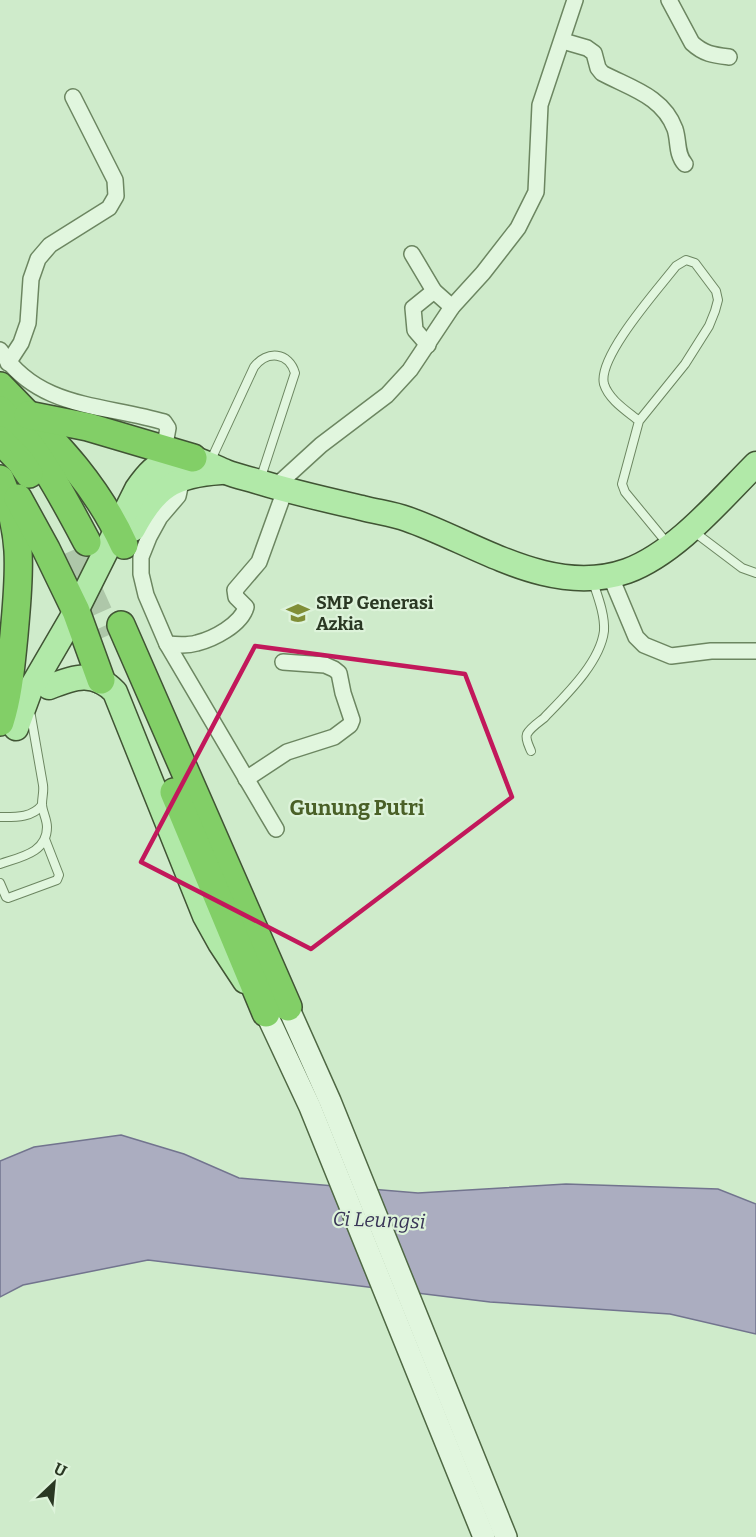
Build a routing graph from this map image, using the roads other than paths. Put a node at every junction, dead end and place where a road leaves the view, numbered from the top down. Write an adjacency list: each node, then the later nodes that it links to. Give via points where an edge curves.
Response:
1 (575, 0): 3 (street)
2 (669, 0): 4 (street, via 692,43 708,54)
3 (563, 40): 6 (street, via 594,52 602,73 642,93 668,113); 9 (street, via 540,105 536,192 532,203 511,239)
4 (729, 57)
5 (73, 97): 11 (street, via 116,180 116,196 108,208 50,245 38,259 28,323 21,343)
6 (685, 164)
7 (412, 254): 8 (street)
8 (434, 291): 9 (street); 10 (street, via 414,305 412,312 415,330)
9 (452, 307): 10 (street)
10 (428, 345): 21 (street, via 387,395)
11 (3, 366): 13 (highway); 16 (street, via 60,398 164,422 168,428)
12 (0, 410): 15 (highway, via 39,457 60,492 79,547 21,462)
13 (28, 415): 16 (highway, via 88,427); 23 (highway, via 85,478)
14 (639, 421): 14 (lane, via 608,393 603,375 623,334 676,266 686,260 695,263 716,291 715,311 710,326 685,364); 24 (lane, via 622,484)
15 (0, 440)
16 (164, 450): 18 (highway)
17 (756, 464): 22 (main road)
18 (203, 468): 21 (main road); 21 (lane, via 254,367 263,357 280,356 290,362 295,373); 23 (main road, via 174,458 149,472 137,489); 29 (street, via 160,517 141,557 146,595)
19 (0, 472): 27 (highway, via 23,506)
20 (0, 479): 34 (highway, via 16,526 20,567 11,622 7,695)
21 (273, 486): 26 (main road, via 406,518 552,575 582,579); 29 (street, via 259,562 235,590 246,607 241,618 195,644)
22 (692, 530): 24 (main road); 25 (lane, via 742,568)
23 (121, 537): 27 (main road)
24 (670, 547): 26 (main road, via 628,571)
25 (756, 573)
26 (601, 576): 30 (street, via 644,645 671,656); 35 (lane, via 604,630 600,648 586,671 528,732)
27 (79, 620): 32 (highway); 33 (main road); 34 (main road, via 30,690)
28 (115, 630): 43 (highway)
29 (167, 644): 36 (street)
30 (756, 651)
31 (284, 662): 36 (street, via 325,664 339,673 351,725 334,737 275,758)
32 (101, 680): 33 (main road, via 69,679); 43 (main road, via 115,692 205,916 220,943)
33 (49, 687): 34 (main road)
34 (12, 727): 37 (lane, via 43,785)
35 (531, 751)
36 (246, 779): 39 (street)
37 (42, 805): 38 (lane, via 37,811 19,817); 40 (lane, via 47,826)
38 (0, 817)
39 (276, 829)
40 (45, 839): 41 (lane, via 38,849); 42 (lane, via 59,875 57,880 8,898)
41 (0, 864)
42 (0, 883)
43 (277, 1010): 44 (street, via 320,1104)
44 (487, 1525): 45 (street)
45 (506, 1537)

